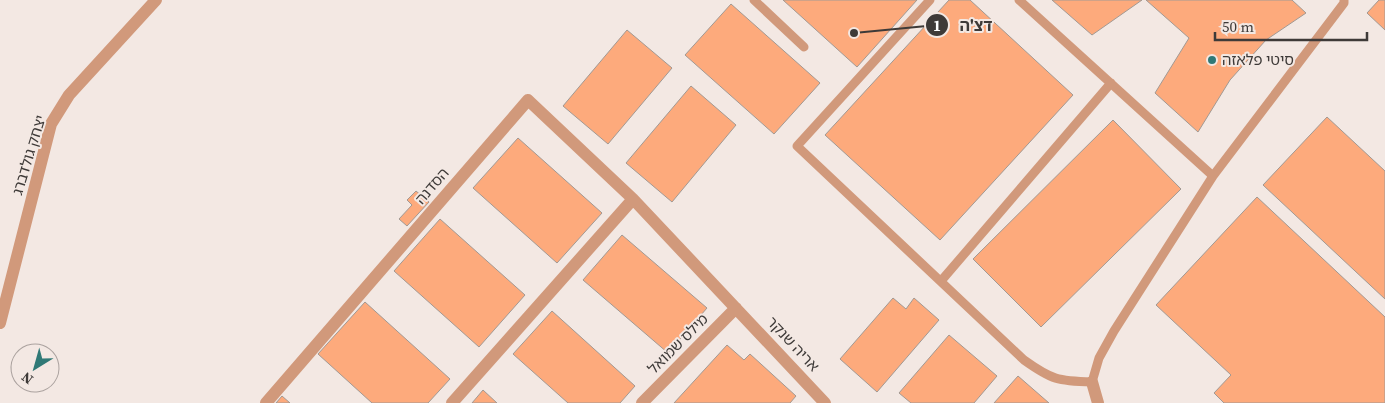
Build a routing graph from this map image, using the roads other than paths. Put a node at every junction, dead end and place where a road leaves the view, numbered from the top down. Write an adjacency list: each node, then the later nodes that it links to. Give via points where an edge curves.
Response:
1 (156, 0): 12 (street, יצחק גולדברג, via 69,96 51,124)
2 (754, 0): 6 (lane)
3 (930, 0): 10 (lane, via 797,146)
4 (1019, 0): 7 (lane)
5 (1344, 0): 8 (lane)
6 (804, 46)
7 (1111, 83): 8 (lane); 10 (lane)
8 (1213, 176): 13 (lane, via 1114,331 1099,358)
9 (633, 199): 11 (street, הסדנה); 14 (street, הסדנה, via 528,100); 15 (street)
10 (941, 281): 13 (lane, via 1024,360 1044,374 1062,381)
11 (736, 308): 16 (street, מילס שמואל); 17 (street, אריה שנקר)
12 (0, 323)
13 (1092, 382): 18 (street)
14 (266, 403)
15 (452, 403)
16 (642, 403)
17 (824, 403)
18 (1098, 403)

